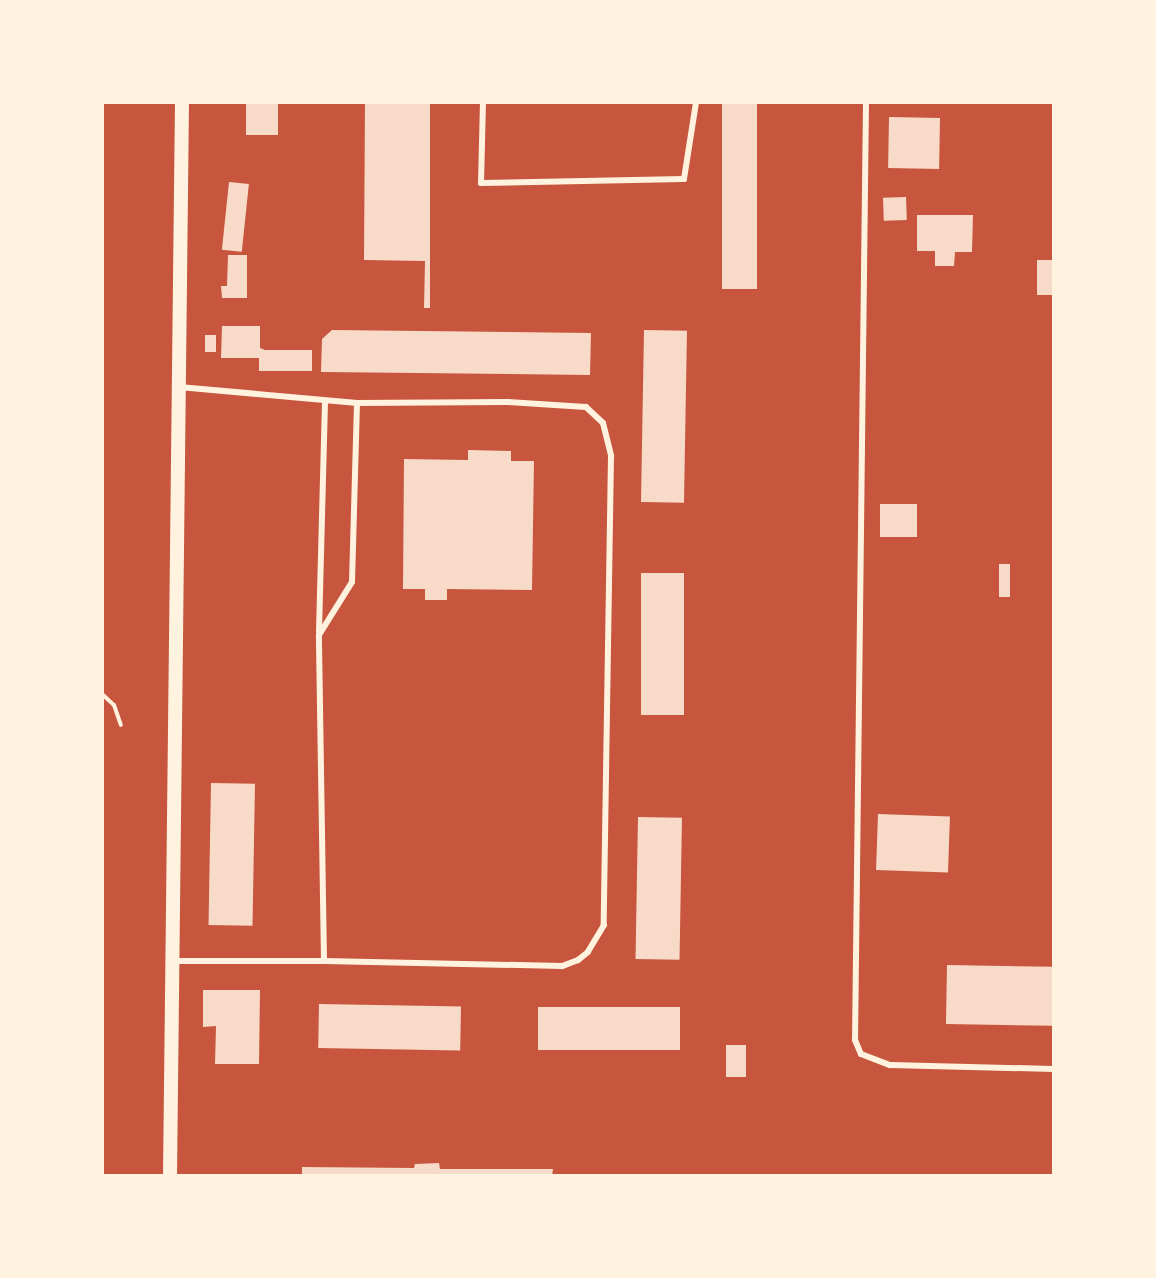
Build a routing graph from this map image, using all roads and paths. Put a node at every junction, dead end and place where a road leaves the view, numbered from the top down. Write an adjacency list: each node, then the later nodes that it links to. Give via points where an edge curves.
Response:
1 (182, 102): 5 (street)
2 (483, 102): 3 (lane, via 481,183 684,179)
3 (696, 102)
4 (866, 102): 13 (lane, via 855,1040 861,1054 890,1065)
5 (179, 387): 6 (lane); 11 (street)
6 (325, 403): 7 (lane); 8 (lane)
7 (357, 403): 8 (lane, via 352,582); 12 (lane, via 586,407 603,423 611,456 607,902 604,925 588,952 562,966)
8 (319, 635): 12 (lane)
9 (102, 694): 10 (path, via 114,705)
10 (121, 725)
11 (171, 961): 12 (lane); 14 (street)
12 (324, 961)
13 (1054, 1069)
14 (170, 1176)

